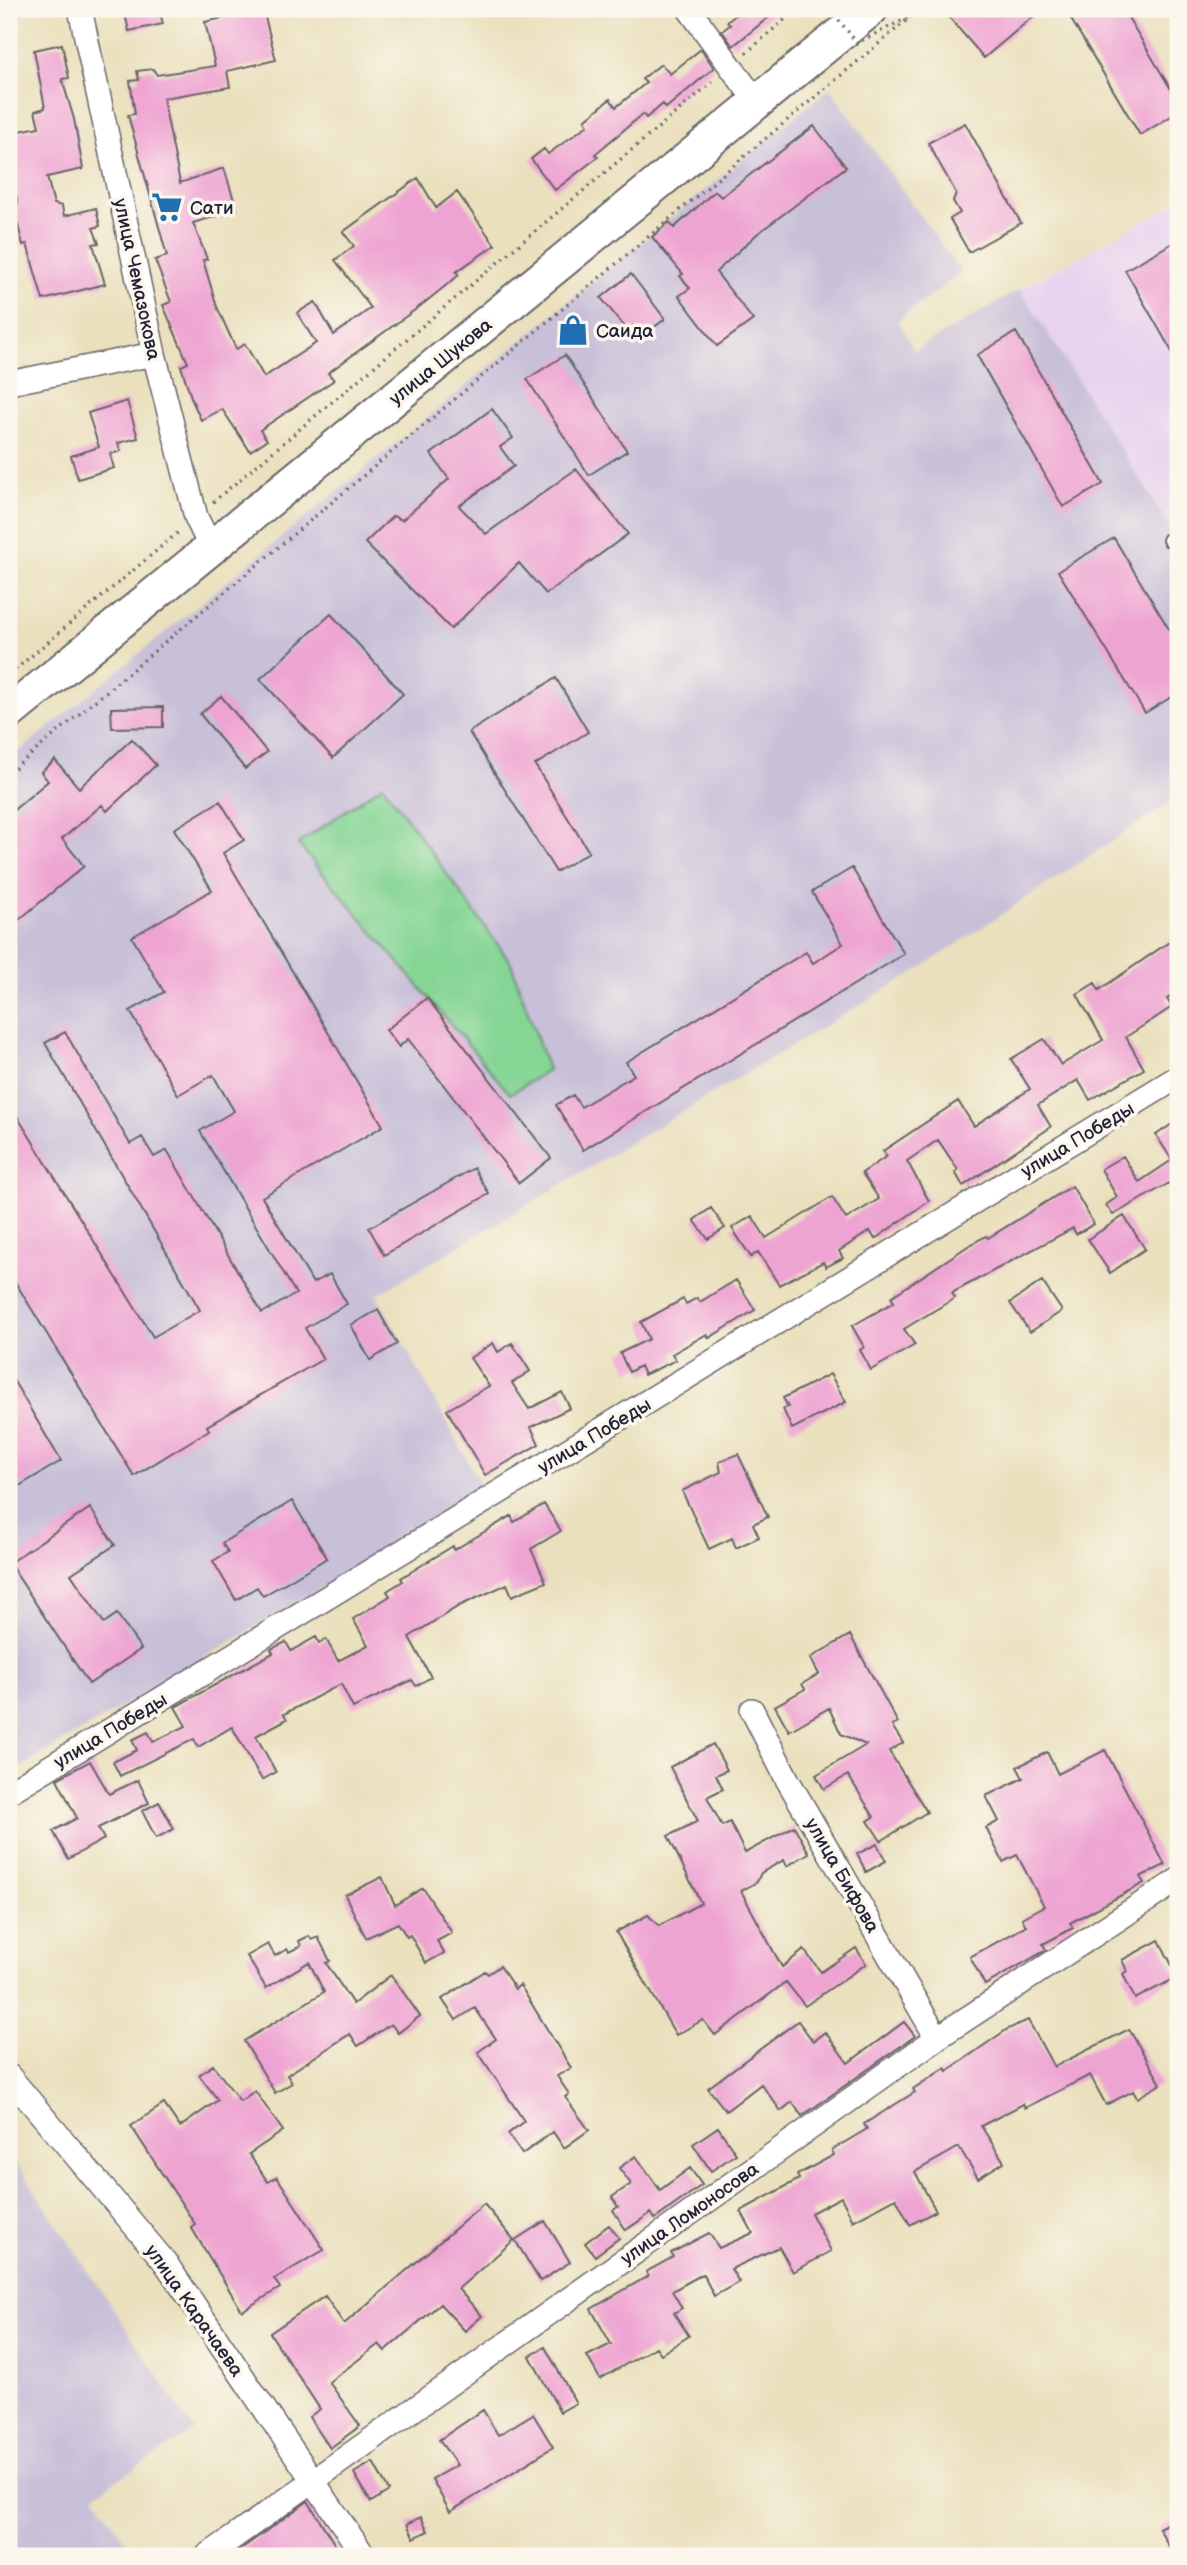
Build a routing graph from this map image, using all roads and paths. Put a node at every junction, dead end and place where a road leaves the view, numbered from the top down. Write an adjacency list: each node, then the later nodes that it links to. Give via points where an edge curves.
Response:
1 (80, 9): 10 (street, улица Чемазокова)
2 (689, 9): 8 (street)
3 (797, 9): 8 (path)
4 (830, 9): 7 (path, bridge, via 857,43)
5 (871, 9): 9 (main road, улица Шукова)
6 (920, 9): 7 (path)
7 (911, 16): 16 (path)
8 (731, 66): 9 (street); 12 (path)
9 (758, 104): 13 (main road, улица Шукова)
10 (154, 354): 11 (street); 12 (street, улица Чемазокова)
11 (9, 383)
12 (196, 517): 13 (street, улица Чемазокова); 14 (path)
13 (211, 546): 15 (main road, улица Шукова)
14 (9, 676)
15 (9, 713)
16 (9, 773)
17 (1178, 1077): 19 (street, улица Победы)
18 (752, 1710): 21 (street, улица Бифова)
19 (9, 1792)
20 (1178, 1880): 21 (street, улица Ломоносова)
21 (937, 2038): 23 (street, улица Ломоносова)
22 (9, 2076): 23 (street, улица Карачаева, via 165,2262)
23 (312, 2480): 24 (street, улица Ломоносова); 25 (street, улица Карачаева)
24 (207, 2556)
25 (364, 2556)

